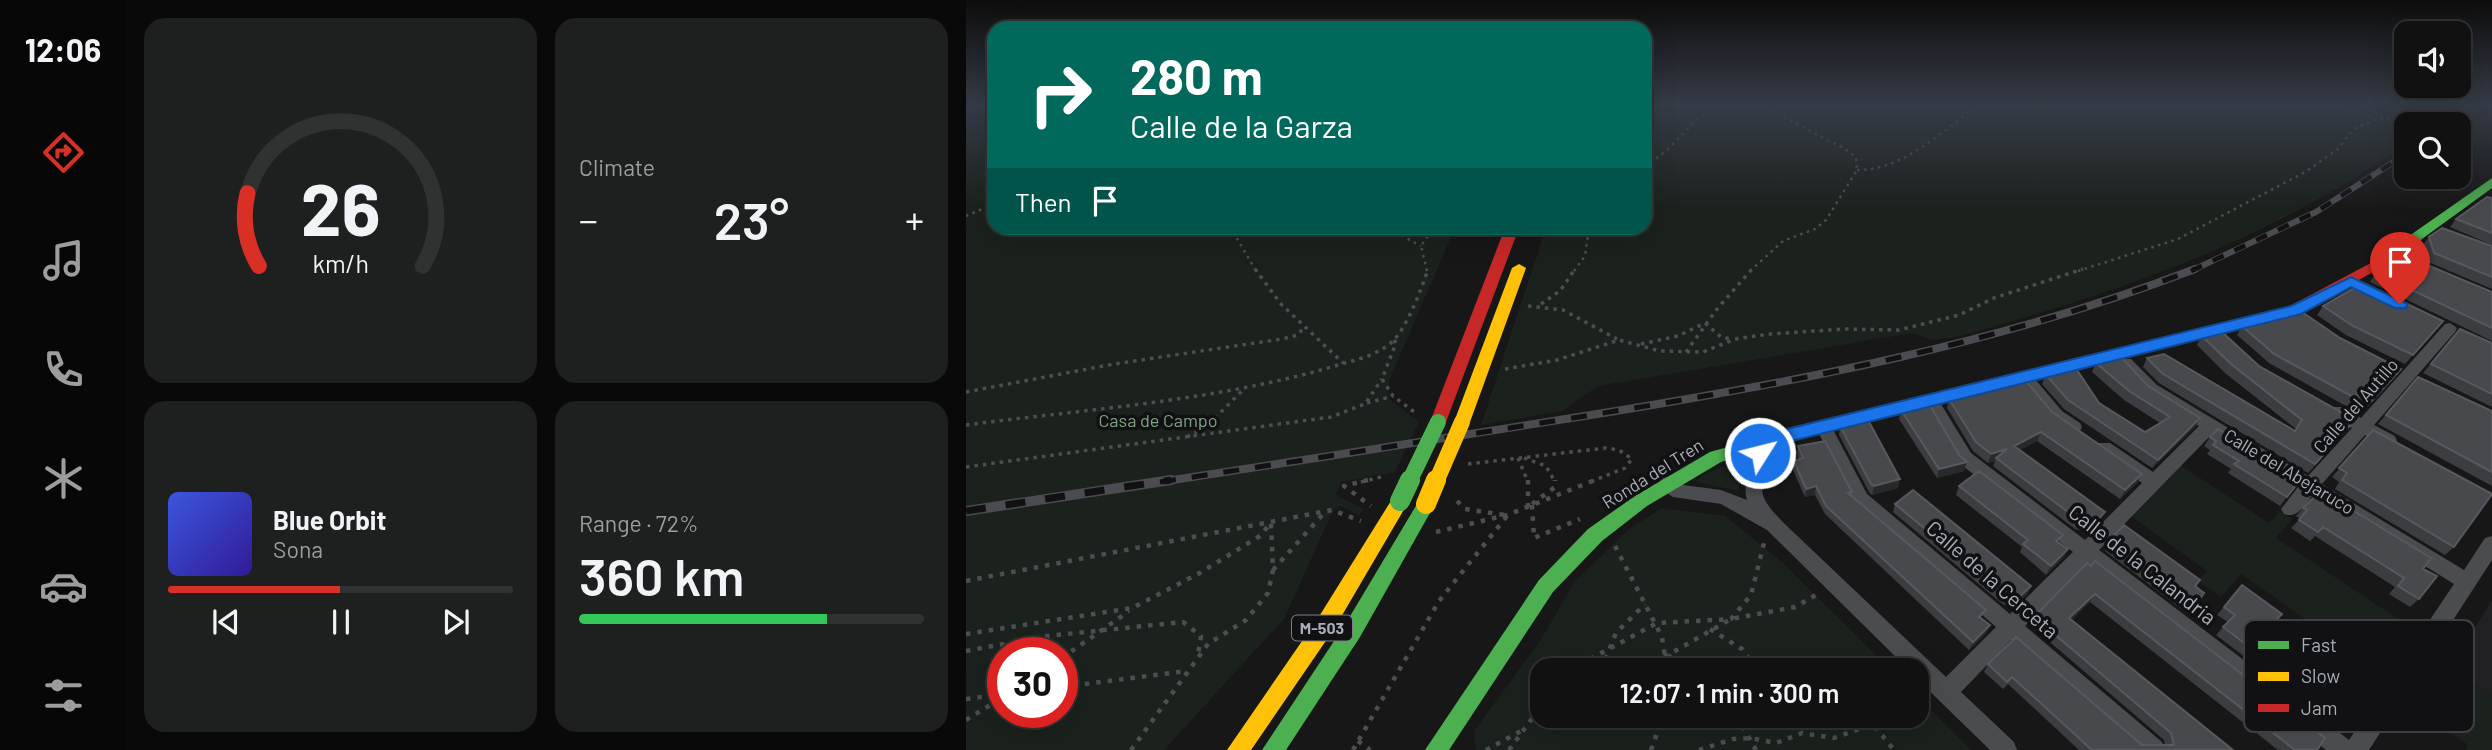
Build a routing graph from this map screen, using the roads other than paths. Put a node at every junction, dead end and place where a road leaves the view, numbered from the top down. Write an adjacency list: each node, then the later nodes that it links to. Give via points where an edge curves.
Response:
1 (2492, 182): 2 (main road, Ronda del Tren)
2 (2474, 196): 3 (street); 6 (main road, Ronda del Tren, via 2436,229)
3 (2492, 203)
4 (1509, 235): 34 (main road, M-503, bridge, via 1400,501 1327,622)
5 (1526, 249): 35 (main road, M-503, bridge, via 1462,422 1426,504 1353,631)
6 (2394, 254): 7 (street); 9 (main road, Ronda del Tren, via 2357,284 2301,314)
7 (2449, 279)
8 (2449, 328): 17 (street, Calle del Autillo)
9 (2217, 330): 10 (street); 11 (main road, Ronda del Tren)
10 (2234, 345)
11 (2117, 354): 12 (main road, Ronda del Tren); 15 (street, Calle del Abejaruco, via 2151,389)
12 (2024, 377): 13 (main road, Ronda del Tren); 20 (street, via 2056,415)
13 (1930, 400): 16 (main road, Ronda del Tren); 26 (street, Calle de la Calandria, via 1965,458)
14 (2318, 401): 17 (street)
15 (2212, 424): 20 (street); 22 (street, Calle del Abejaruco)
16 (1823, 426): 18 (main road, Ronda del Tren); 29 (street, Calle de la Cerceta, via 1861,499)
17 (2364, 427): 19 (street); 22 (street, Calle del Autillo)
18 (1758, 442): 21 (main road, Ronda del Tren, via 1716,457); 24 (street, via 1760,460 1753,489)
19 (2399, 446)
20 (2154, 482): 26 (street)
21 (1667, 484): 24 (street, via 1682,493 1735,502); 36 (main road, Ronda del Tren, via 1608,523 1546,586)
22 (2312, 485): 23 (street, Calle del Autillo); 27 (street, Calle del Abejaruco)
23 (2290, 509)
24 (1775, 529): 31 (street)
25 (2492, 544): 27 (street)
26 (2086, 551): 29 (street); 30 (street, Calle de la Calandria)
27 (2468, 582): 28 (street)
28 (2443, 620)
29 (2010, 626): 31 (street); 38 (street, Calle de la Cerceta)
30 (2244, 673)
31 (1946, 692): 37 (street)
32 (2321, 732): 39 (street, Calle de la Calandria)
33 (2368, 732): 40 (street)
34 (1238, 750)
35 (1273, 750)
36 (1436, 750)
37 (2006, 750)
38 (2154, 750)
39 (2344, 750)
40 (2356, 750)

